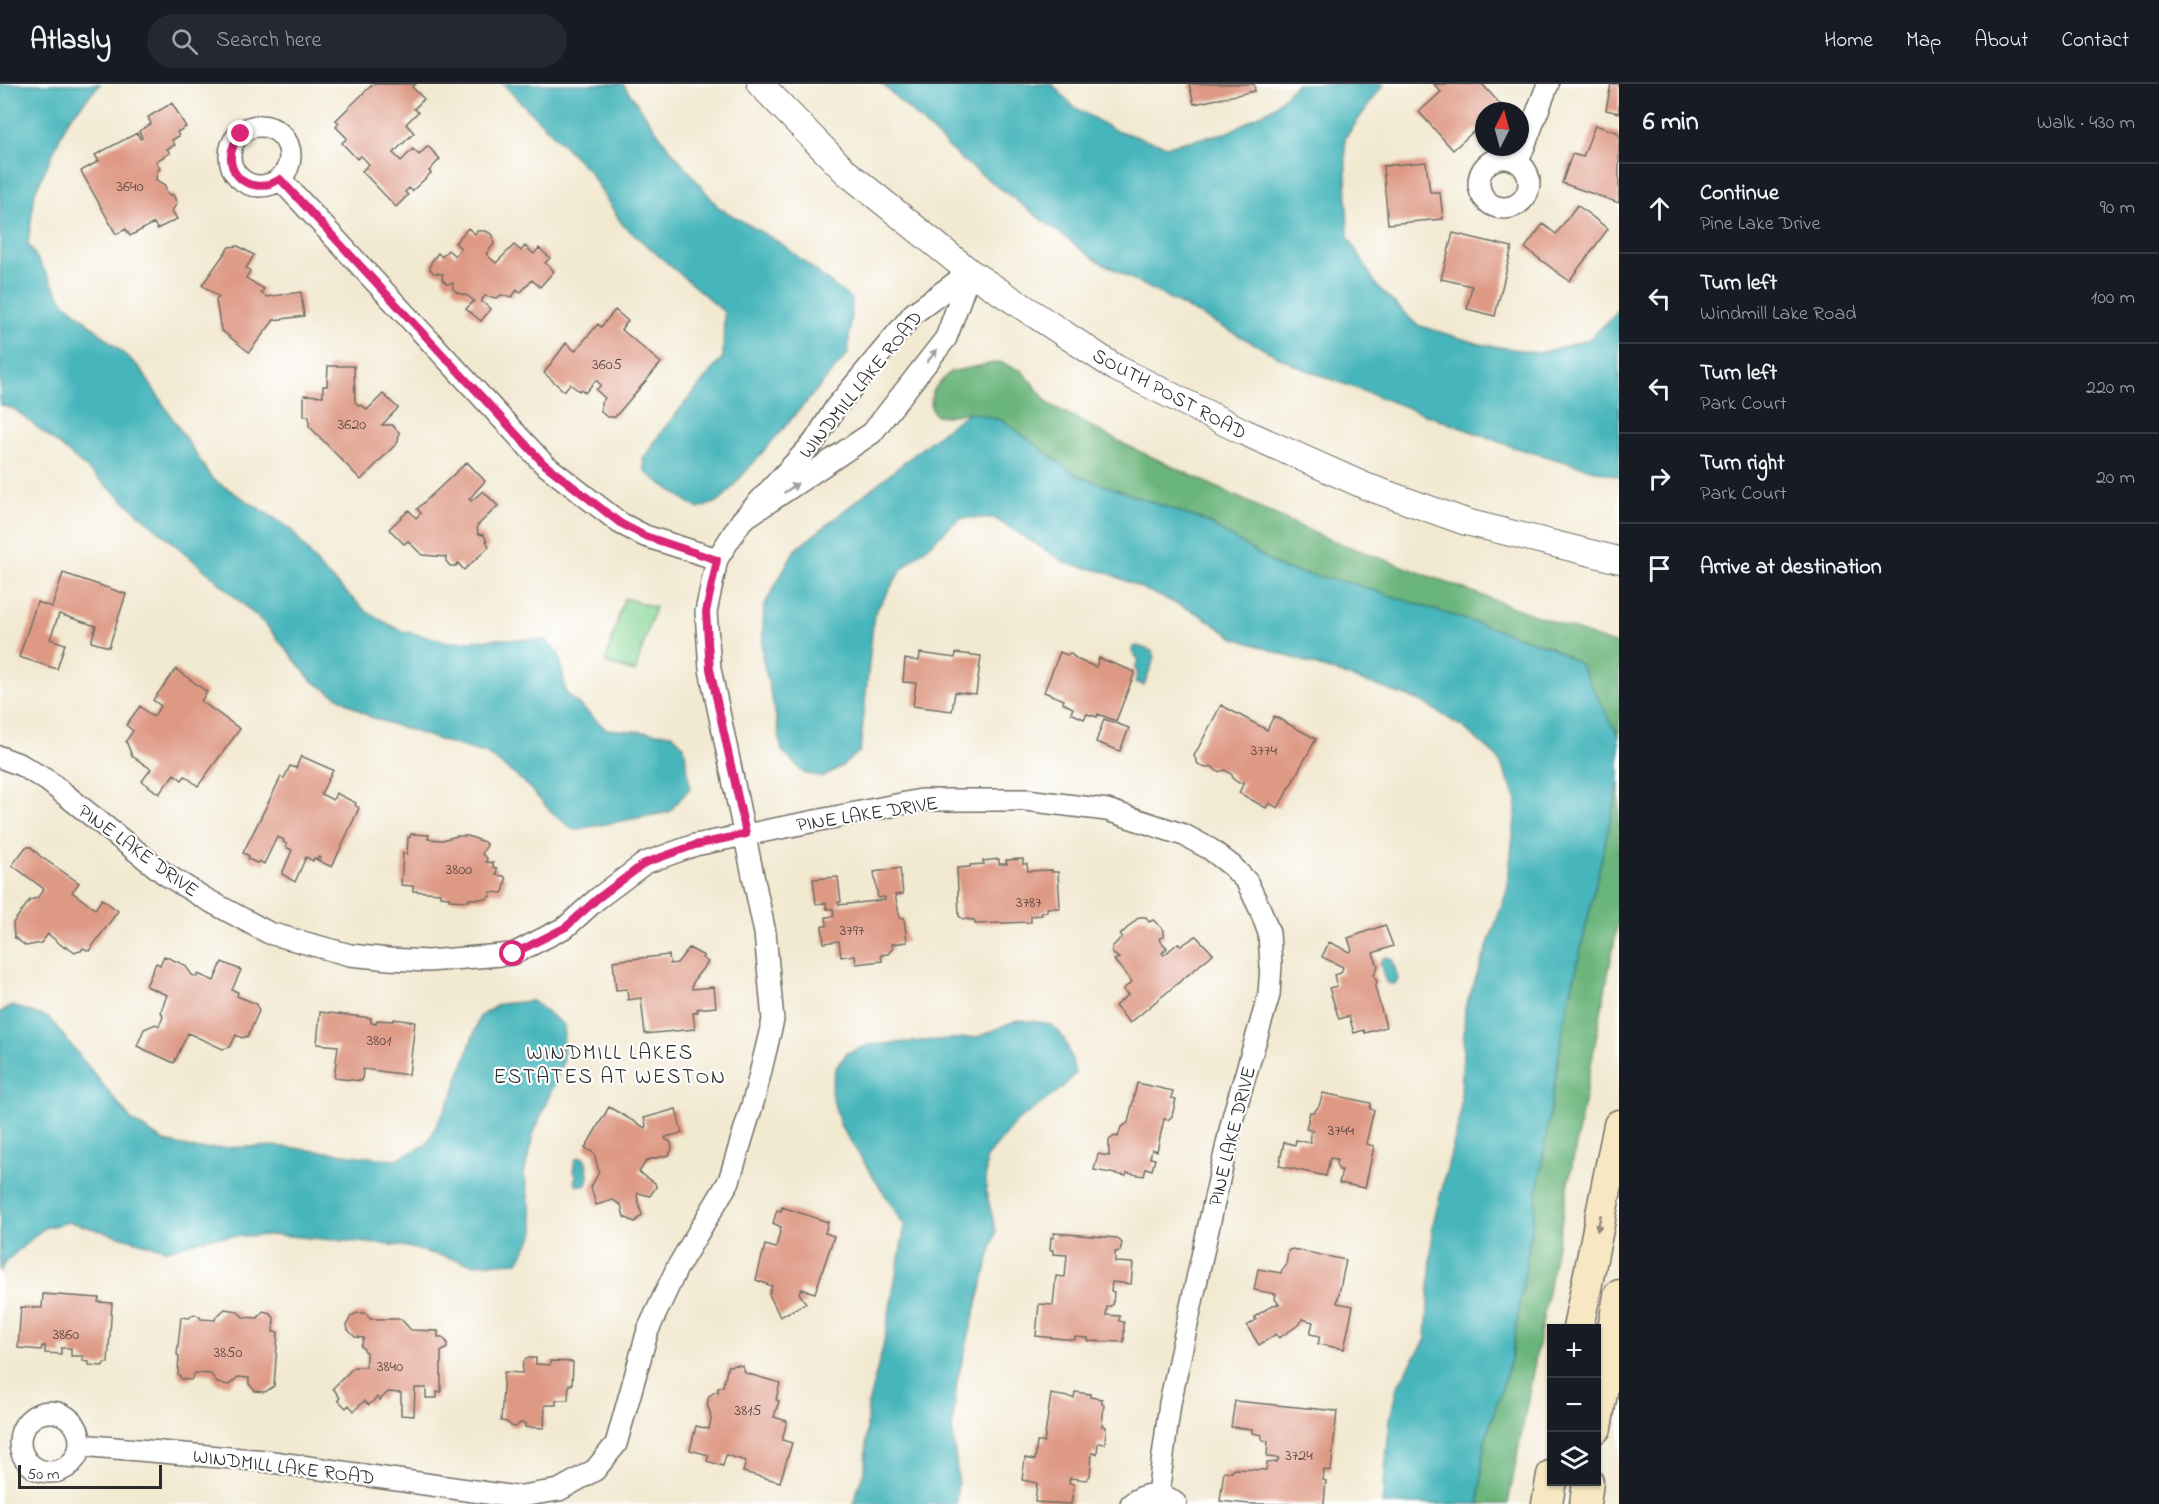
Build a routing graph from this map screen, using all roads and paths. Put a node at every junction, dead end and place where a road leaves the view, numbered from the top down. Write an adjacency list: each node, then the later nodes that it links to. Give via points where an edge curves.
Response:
1 (760, 84): 5 (street, SOUTH POST ROAD, via 846,171)
2 (1548, 84): 3 (street)
3 (1518, 162)
4 (280, 179): 7 (street, via 544,464 620,523 645,536)
5 (970, 272): 6 (street, WINDMILL LAKE ROAD, via 914,312 836,407 814,442); 6 (street, WINDMILL LAKE ROAD, one-way to 5, via 872,433 946,338); 8 (street, SOUTH POST ROAD, via 1116,368 1244,432 1365,486 1466,522)
6 (742, 520): 7 (street, WINDMILL LAKE ROAD)
7 (717, 560): 10 (street, WINDMILL LAKE ROAD, via 706,612 710,669)
8 (1619, 560)
9 (0, 757): 10 (street, PINE LAKE DRIVE, via 48,781 165,874 222,908 269,933 350,955 428,961 513,954 566,927 645,863 695,845)
10 (746, 834): 15 (street, WINDMILL LAKE ROAD, via 765,933 772,1020 757,1087 729,1181 676,1269 648,1330 616,1444 595,1470 559,1490 515,1497 266,1461); 18 (street, PINE LAKE DRIVE, via 921,800 1026,800 1107,810 1184,835 1210,849 1248,882 1269,933 1269,995 1233,1117 1170,1403)
11 (1619, 1125): 13 (main road, one-way to 13)
12 (1619, 1296): 14 (main road)
13 (1579, 1324)
14 (1601, 1399)
15 (80, 1445)
16 (1549, 1486): 20 (main road)
17 (1587, 1486): 21 (main road)
18 (1167, 1499): 19 (street, PINE LAKE DRIVE, via 1140,1497)
19 (1131, 1504)
20 (1547, 1504)
21 (1584, 1504)

